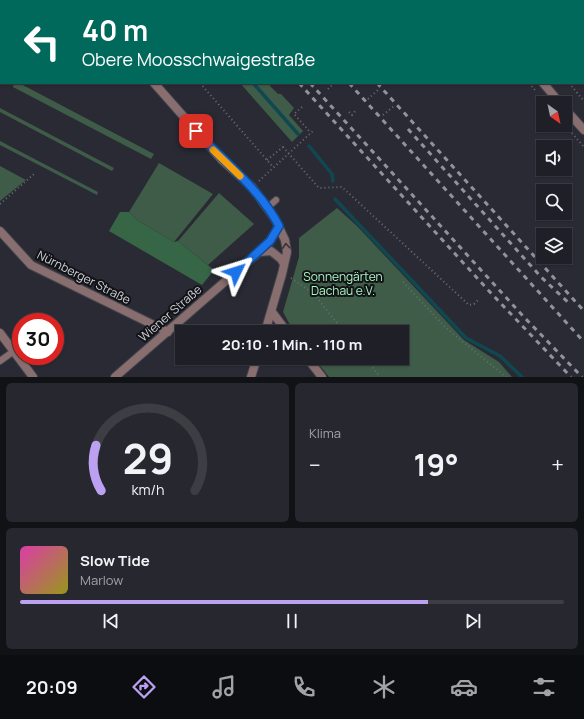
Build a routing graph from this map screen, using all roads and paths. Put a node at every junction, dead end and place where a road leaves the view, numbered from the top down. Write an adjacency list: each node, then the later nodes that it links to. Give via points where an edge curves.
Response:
1 (155, 84): 24 (street, via 222,160)
2 (201, 84): 21 (path)
3 (332, 84): 6 (path)
4 (544, 84): 8 (street)
5 (570, 84): 10 (path)
6 (328, 89)
7 (379, 89): 9 (path)
8 (554, 96)
9 (368, 99)
10 (584, 101)
11 (394, 106): 15 (path)
12 (302, 107): 20 (path, via 294,114 312,132)
13 (356, 110): 14 (path, via 352,115)
14 (349, 112)
15 (383, 115)
16 (572, 117): 17 (street)
17 (584, 130)
18 (568, 133): 19 (path, via 570,131)
19 (584, 147)
20 (288, 153): 21 (path, via 282,146); 22 (path); 34 (path, via 319,188 342,187 469,305)
21 (267, 160): 22 (path)
22 (273, 167): 24 (path)
23 (34, 174): 26 (path)
24 (252, 187): 27 (street)
25 (276, 200): 27 (lane)
26 (0, 204)
27 (267, 208): 28 (street)
28 (279, 226): 30 (street, Wiener Straße, via 270,241); 31 (street, one-way to 28, via 287,252)
29 (0, 231): 39 (street, Nürnberger Straße, via 31,265)
30 (259, 252): 31 (street, via 271,251 281,258); 39 (street, Wiener Straße)
31 (284, 264): 35 (street)
32 (296, 280): 38 (path, via 314,294)
33 (402, 282): 53 (path, via 446,328)
34 (478, 300)
35 (272, 312): 36 (street); 37 (street)
36 (267, 325)
37 (282, 325)
38 (338, 325)
39 (168, 332): 49 (street, Wiener Straße)
40 (0, 333): 41 (street)
41 (12, 348)
42 (12, 352): 43 (lane)
43 (0, 361)
44 (24, 365): 48 (street)
45 (255, 365): 50 (street)
46 (313, 365): 51 (street)
47 (371, 365): 52 (path)
48 (33, 377)
49 (115, 377)
50 (251, 377)
51 (322, 377)
52 (380, 377)
53 (506, 377)

